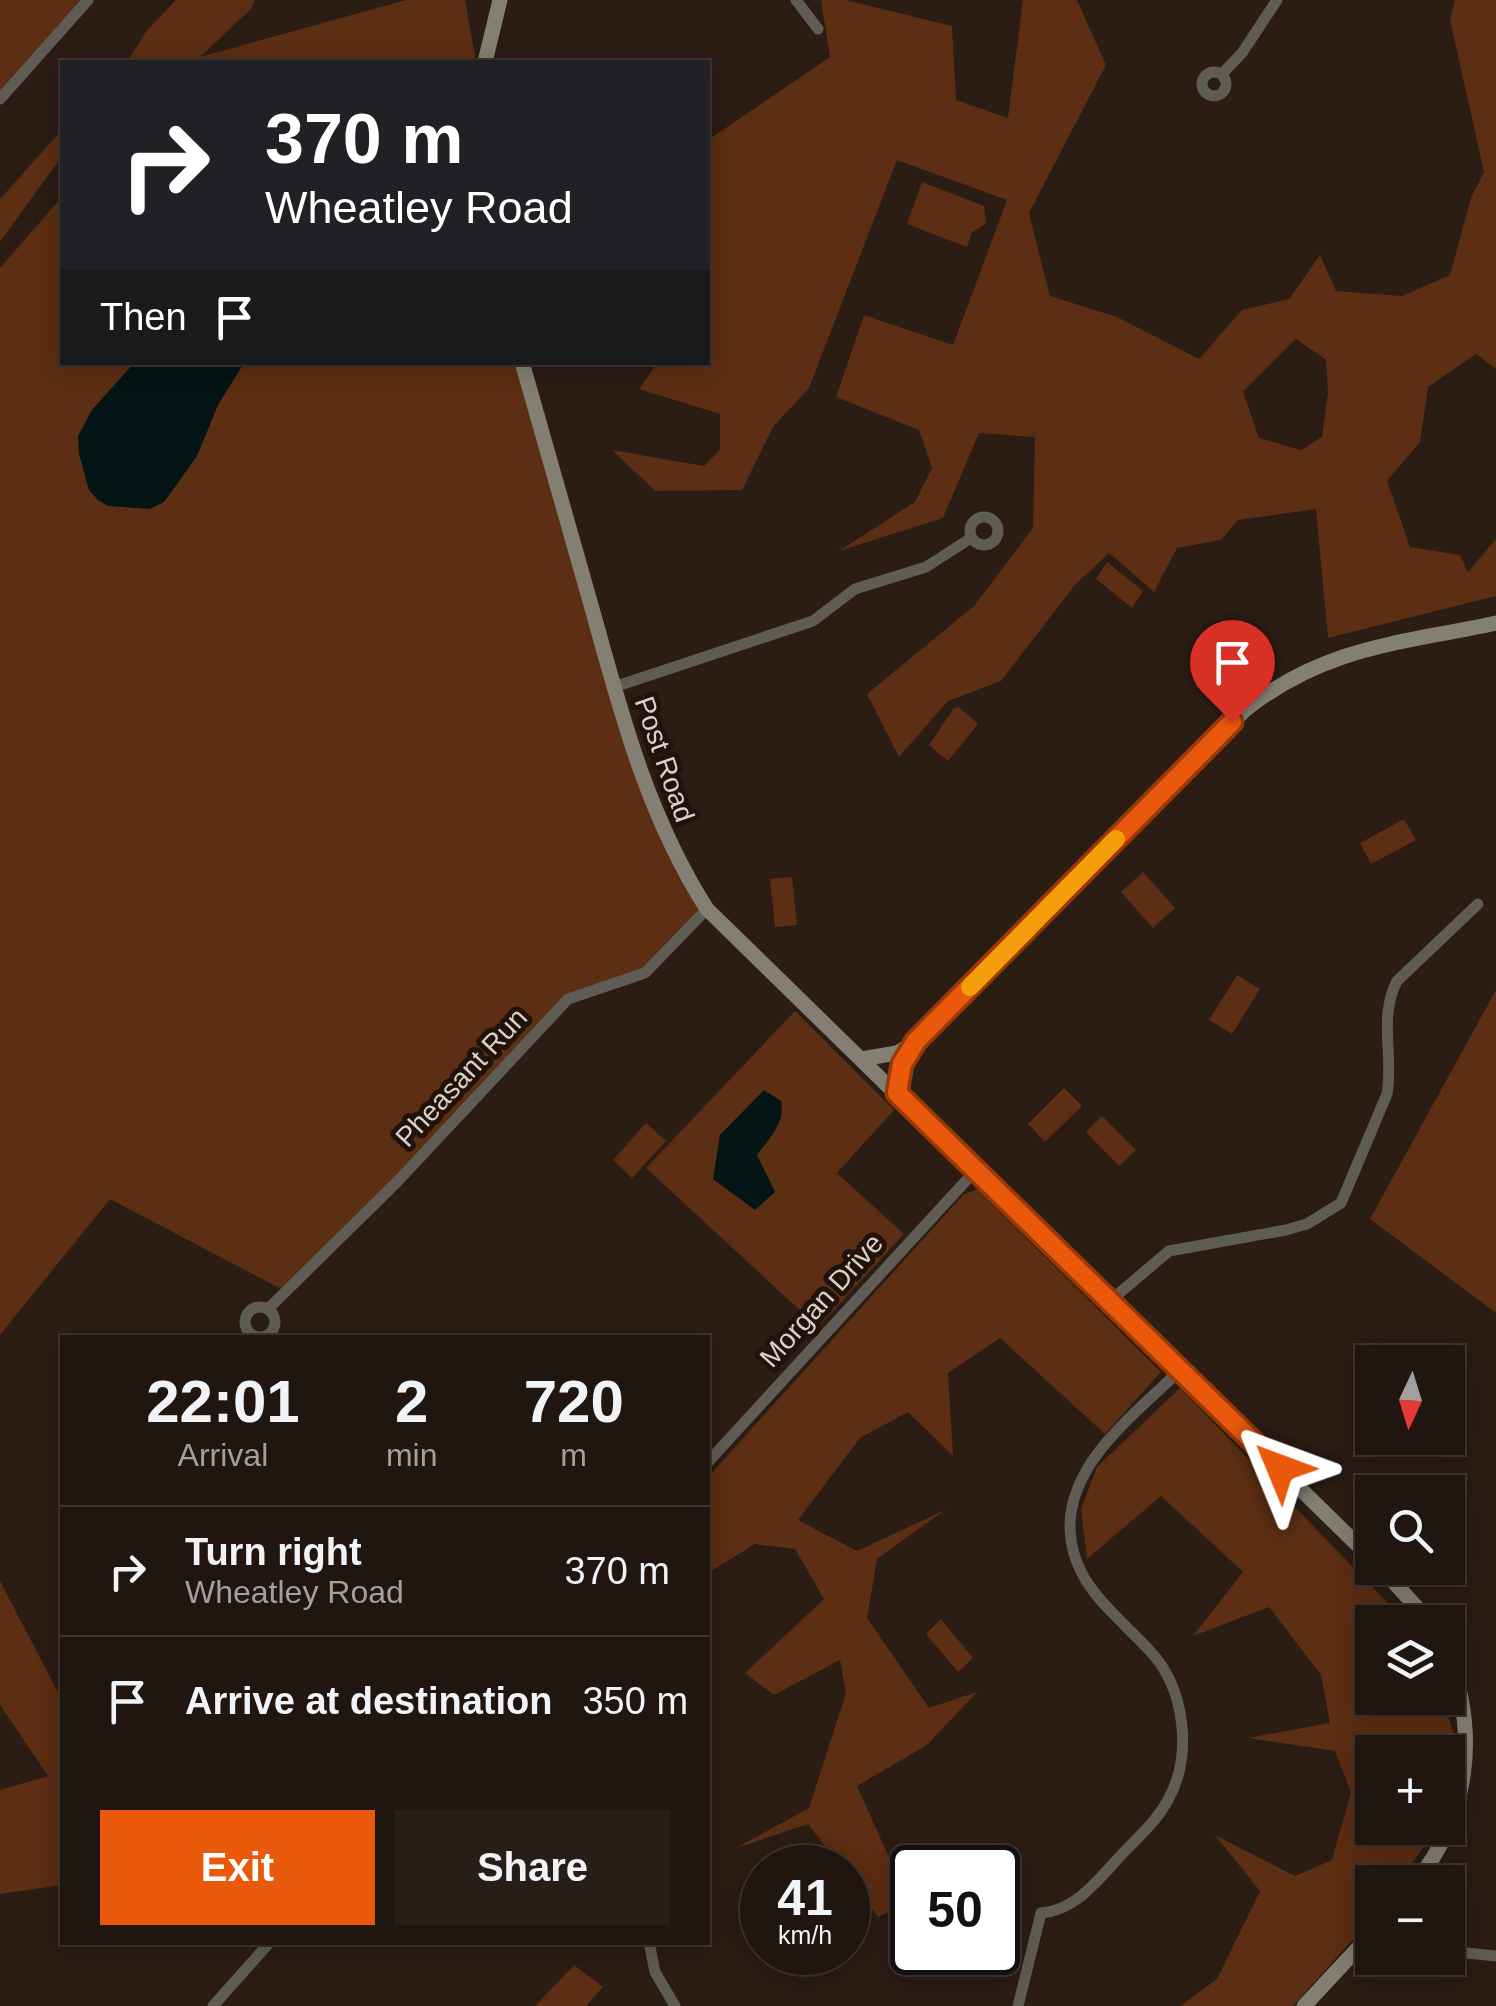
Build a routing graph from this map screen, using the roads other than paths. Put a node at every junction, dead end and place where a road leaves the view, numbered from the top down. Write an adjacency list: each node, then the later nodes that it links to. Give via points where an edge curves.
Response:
1 (88, 0): 8 (street)
2 (500, 0): 6 (main road)
3 (796, 0): 5 (street)
4 (1277, 0): 7 (street)
5 (818, 29)
6 (485, 60)
7 (1222, 74)
8 (0, 99)
9 (523, 365): 12 (main road, Post Road)
10 (971, 538): 12 (street, via 926,566 855,589 813,622)
11 (1496, 622): 15 (main road, via 1348,652 1278,684 1214,739)
12 (614, 688): 14 (main road, Post Road, via 656,816)
13 (1478, 904): 19 (street, via 1390,994 1387,1094 1341,1202 1296,1228 1170,1252)
14 (707, 909): 16 (main road, Post Road); 20 (street, Pheasant Run, via 644,973 568,999)
15 (916, 1041): 16 (main road, via 897,1053); 17 (main road, via 902,1064)
16 (861, 1059): 17 (main road, Post Road)
17 (897, 1093): 18 (main road, Post Road)
18 (974, 1172): 19 (main road, Post Road); 22 (street, Morgan Drive)
19 (1110, 1302): 21 (main road, Post Road)
20 (268, 1309)
21 (1180, 1370): 23 (main road, Post Road); 35 (street, via 1090,1462 1070,1528 1090,1589 1153,1654 1172,1684 1182,1738 1177,1780 1144,1832 1074,1903 1041,1913)
22 (710, 1460)
23 (1355, 1542)
24 (1397, 1585): 25 (main road)
25 (1415, 1605)
26 (1464, 1715): 27 (main road, via 1464,1779 1450,1830)
27 (1427, 1865)
28 (267, 1945): 33 (street)
29 (649, 1945): 34 (street, via 655,1972)
30 (1465, 1952): 32 (street)
31 (1355, 1953): 36 (main road)
32 (1496, 1956)
33 (213, 2006)
34 (676, 2006)
35 (1018, 2006)
36 (1304, 2006)

